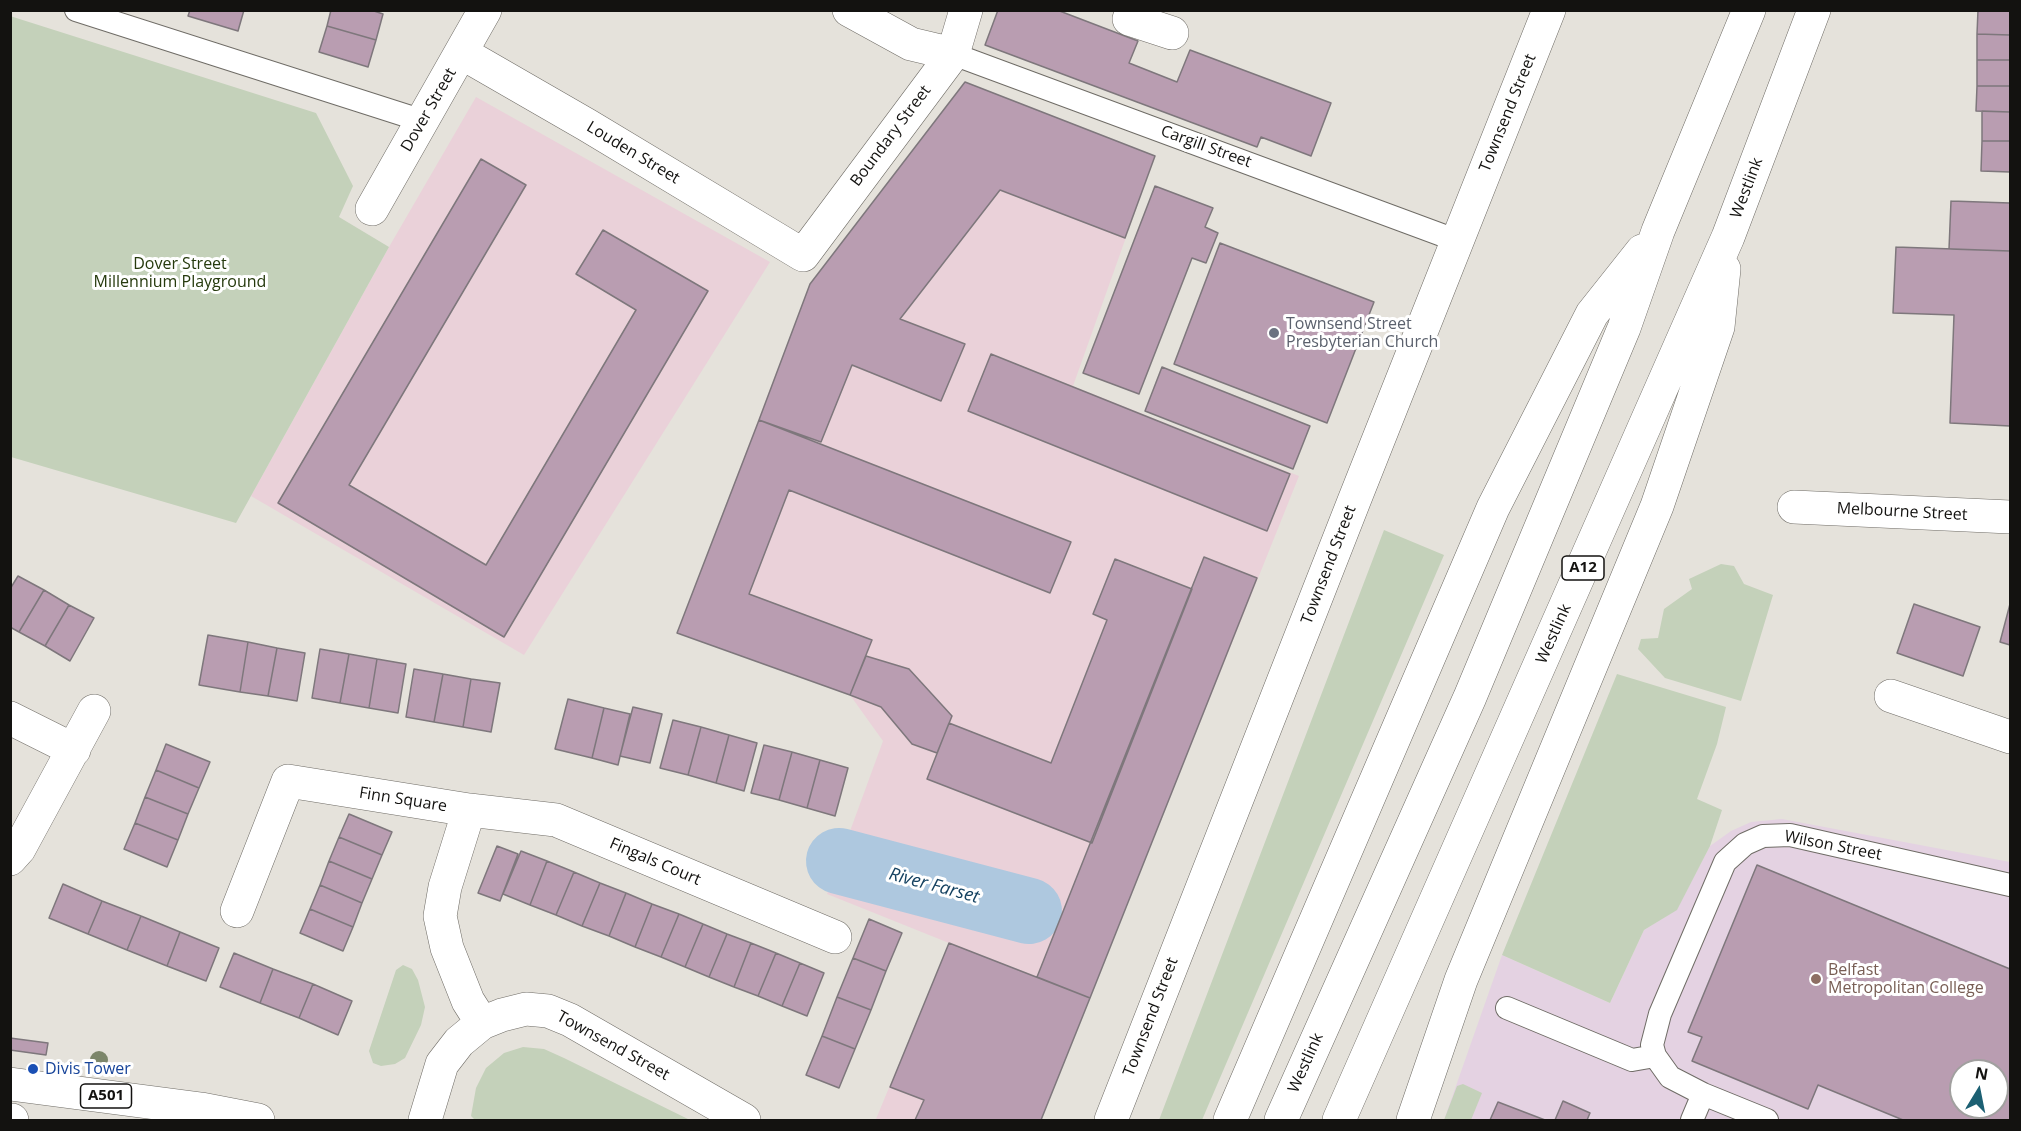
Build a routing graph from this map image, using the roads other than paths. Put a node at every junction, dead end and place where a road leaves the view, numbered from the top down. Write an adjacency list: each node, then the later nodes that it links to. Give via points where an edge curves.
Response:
1 (76, 10): 12 (lane)
2 (485, 10): 10 (main road, Dover Street)
3 (849, 10): 11 (main road, via 911,44)
4 (966, 10): 11 (main road, Boundary Street)
5 (1549, 10): 16 (main road, Townsend Street)
6 (1749, 10): 14 (main road, Westlink)
7 (1814, 10): 15 (main road, Westlink / A12)
8 (1129, 20): 9 (main road)
9 (1172, 32)
10 (462, 53): 12 (main road, Dover Street); 17 (main road, Louden Street)
11 (953, 54): 16 (lane, Cargill Street); 17 (main road, Boundary Street)
12 (423, 121): 13 (main road, Dover Street)
13 (372, 209)
14 (1658, 231): 39 (main road, via 1592,314 1493,508); 40 (main road, Westlink, via 1624,327 1470,697)
15 (1728, 237): 41 (main road, Westlink / A12); 42 (main road, via 1718,327 1657,506 1461,980)
16 (1458, 241): 38 (main road, Townsend Street)
17 (803, 255)
18 (1794, 507): 19 (main road, Melbourne Street)
19 (2010, 517)
20 (1891, 696): 23 (main road)
21 (94, 711): 24 (main road)
22 (10, 718): 24 (main road)
23 (2010, 737)
24 (74, 750): 26 (main road, via 20,849)
25 (469, 810): 28 (main road, Finn Square, via 288,781); 29 (main road, Fingals Court, via 556,820); 31 (main road, Finn Square, via 440,916 447,948 468,1001)
26 (10, 859)
27 (2010, 885): 32 (lane, Wilson Street, via 1790,835 1763,836 1745,844 1725,862 1660,1014 1652,1045)
28 (237, 911)
29 (835, 937)
30 (1507, 1008): 32 (lane, via 1632,1060)
31 (482, 1023): 36 (main road, Townsend Street, via 459,1041 442,1064); 37 (main road, Townsend Street, via 526,1009 548,1011)
32 (1655, 1056): 34 (lane, via 1670,1077)
33 (10, 1084): 35 (main road, A501)
34 (1703, 1094): 43 (lane); 44 (lane)
35 (258, 1120)
36 (425, 1120)
37 (744, 1120)
38 (1111, 1120)
39 (1230, 1120)
40 (1281, 1120)
41 (1339, 1120)
42 (1413, 1120)
43 (1692, 1120)
44 (1767, 1120)

